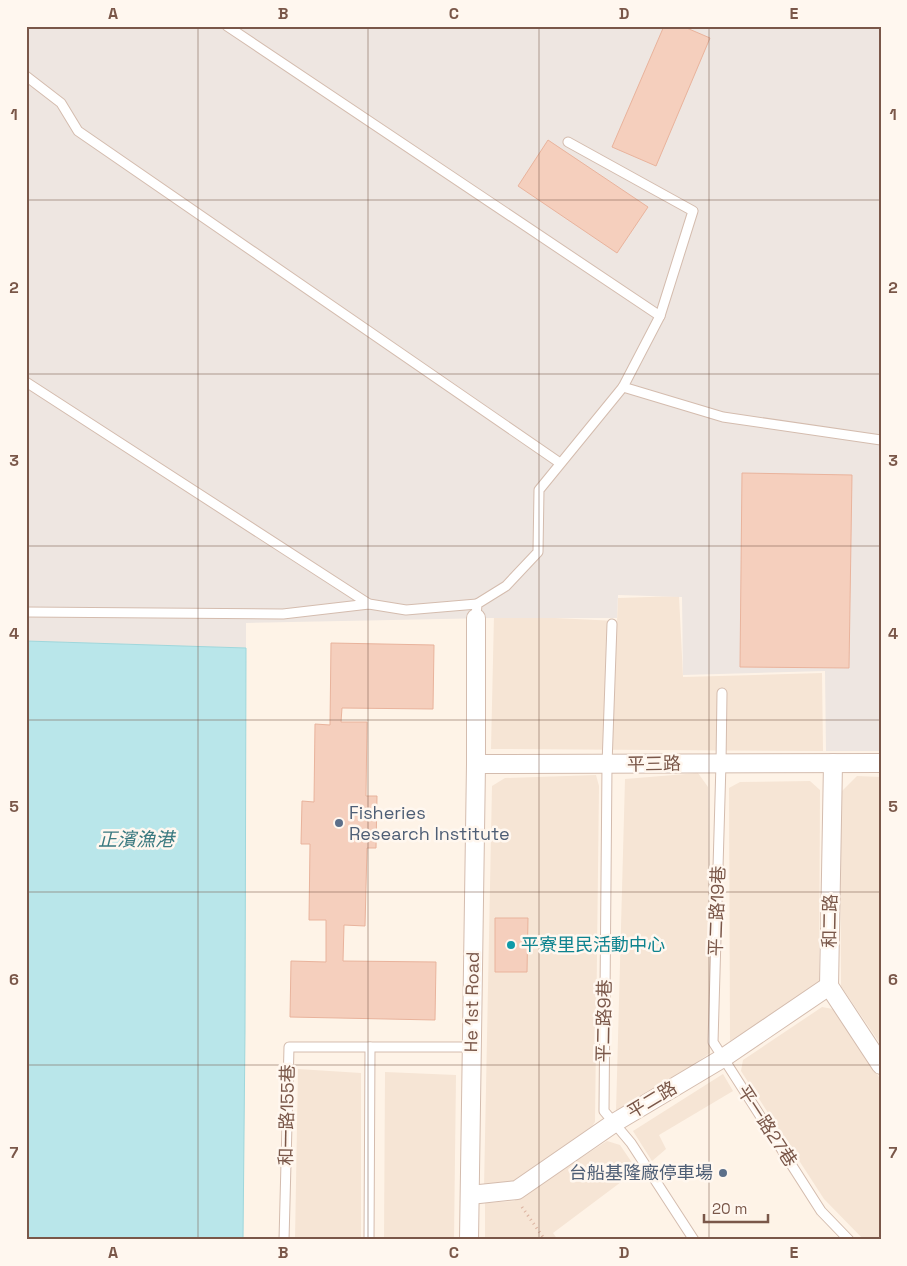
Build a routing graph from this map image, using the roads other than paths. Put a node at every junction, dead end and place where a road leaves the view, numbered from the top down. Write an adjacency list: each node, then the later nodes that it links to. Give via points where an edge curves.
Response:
1 (227, 26): 4 (lane)
2 (26, 76): 8 (lane, via 61,103 78,131)
3 (568, 142): 4 (lane, via 693,211)
4 (660, 316): 6 (lane)
5 (26, 382): 9 (lane)
6 (623, 387): 7 (lane, via 724,417); 8 (lane)
7 (881, 440)
8 (560, 463): 10 (lane, via 539,490 538,552)
9 (369, 604): 10 (lane, via 406,610); 11 (lane, via 283,614)
10 (477, 611): 17 (street, He 1st Road)
11 (26, 612)
12 (612, 624): 18 (lane, 平二路9巷)
13 (722, 693): 14 (lane, 平二路19巷)
14 (721, 762): 15 (street, 平三路); 18 (street, 平三路); 22 (lane, 平二路19巷, via 713,1042)
15 (833, 762): 16 (street, 平三路); 19 (street, 和二路)
16 (881, 763)
17 (476, 764): 18 (street, 平三路); 21 (street, He 1st Road)
18 (607, 764): 24 (lane, 平二路9巷, via 604,1111)
19 (829, 986): 22 (street, 平二路); 23 (street)
20 (370, 1047): 21 (lane); 26 (lane); 27 (lane, 和一路155巷, via 289,1047)
21 (472, 1047): 25 (street, He 1st Road)
22 (723, 1058): 24 (street, 平二路); 30 (lane, 平一路27巷, via 822,1211)
23 (881, 1065)
24 (614, 1123): 25 (street, 平二路, via 517,1190); 29 (lane, 平二路9巷, via 631,1143)
25 (470, 1195): 28 (street, He 1st Road)
26 (369, 1236)
27 (284, 1240)
28 (469, 1240)
29 (694, 1240)
30 (850, 1240)

